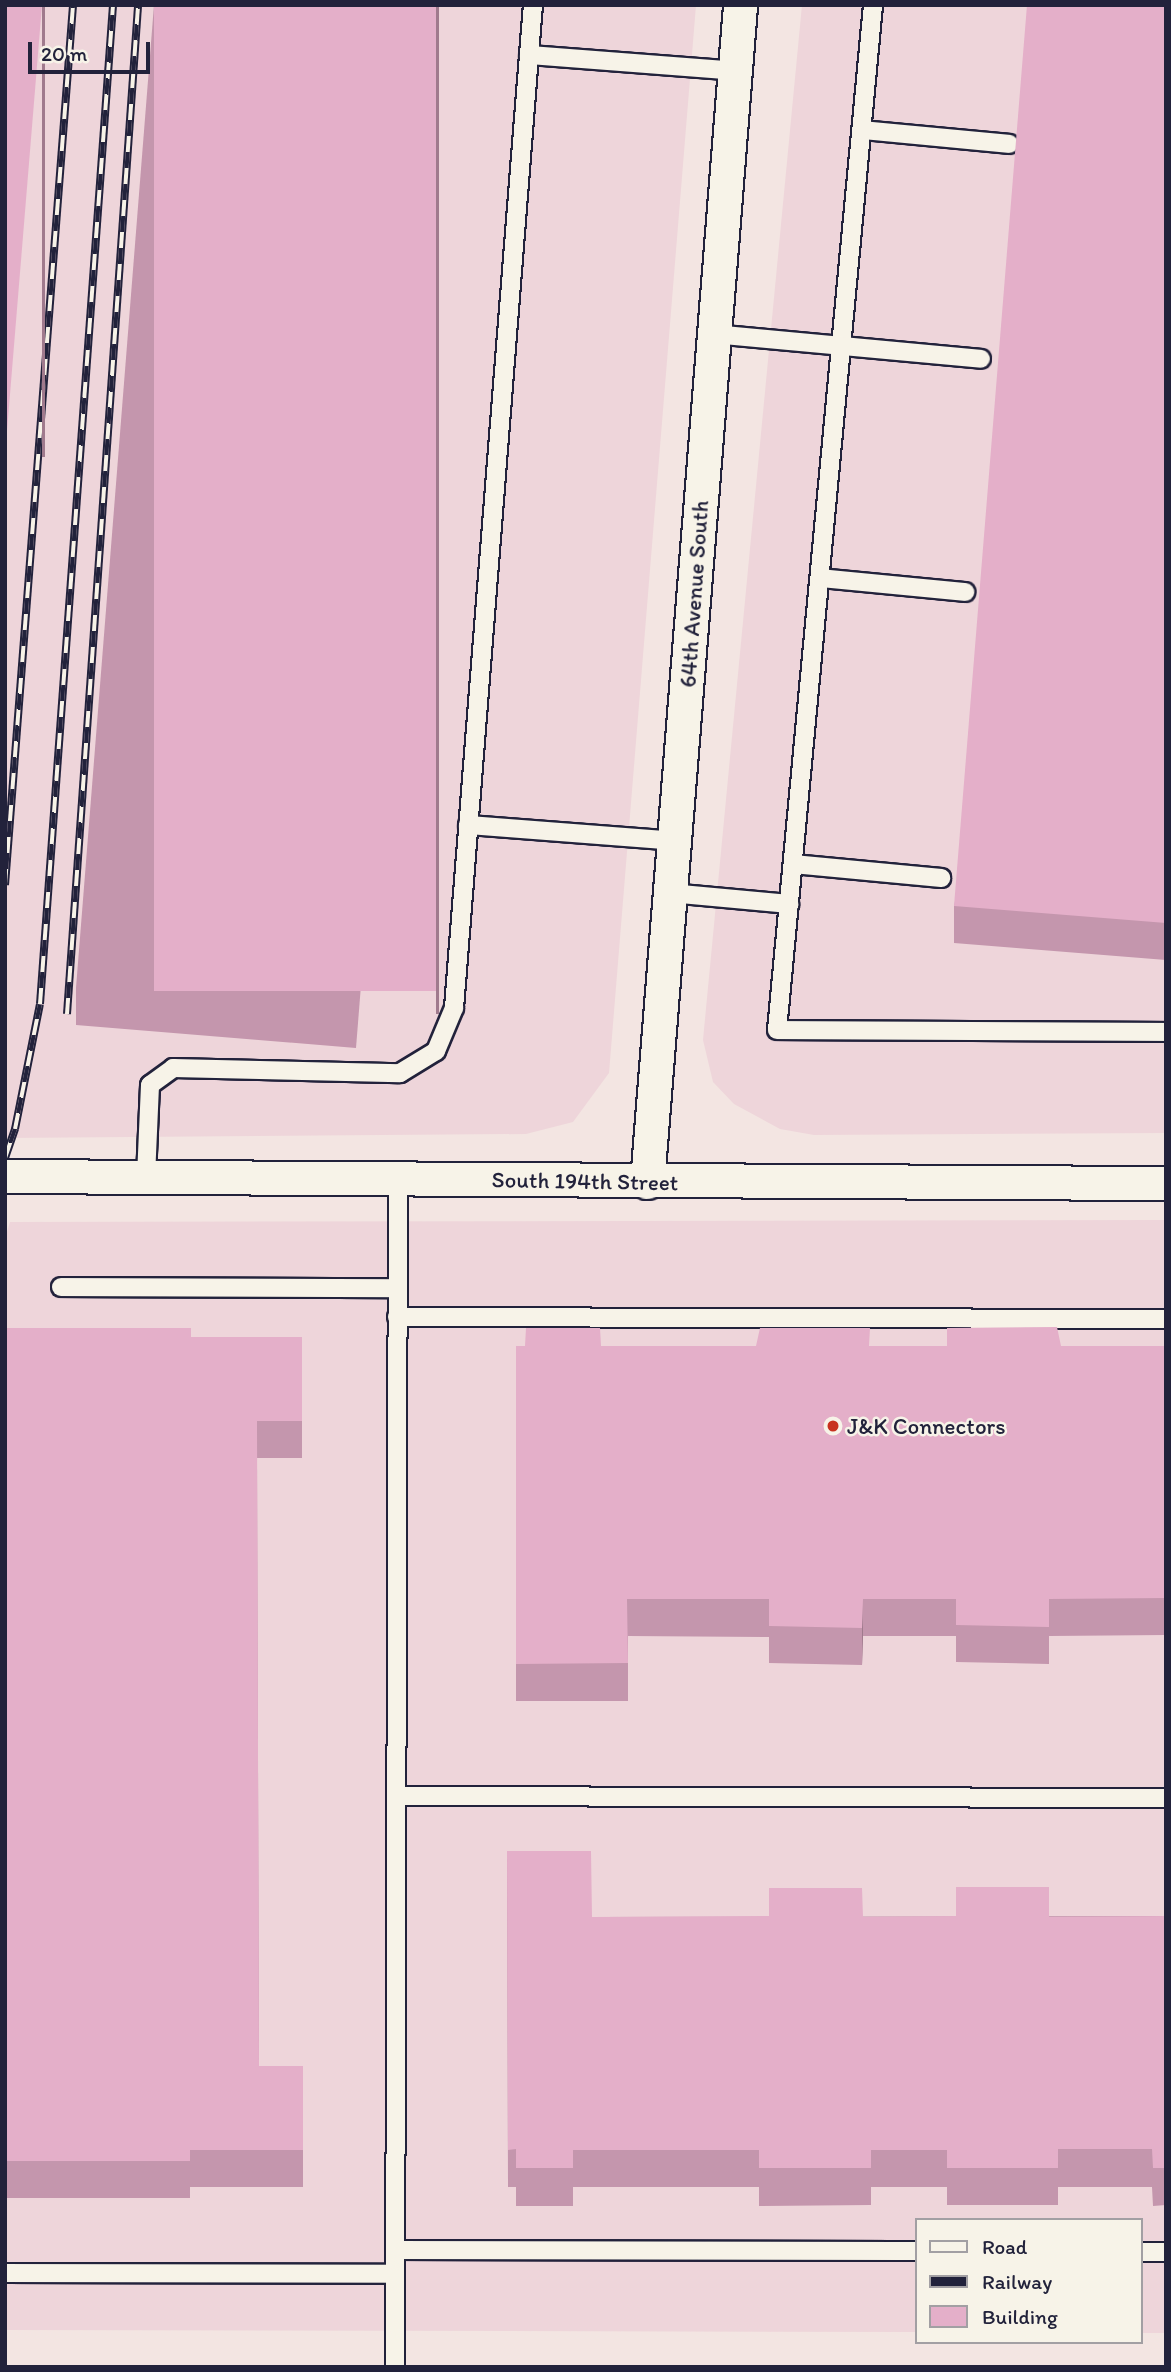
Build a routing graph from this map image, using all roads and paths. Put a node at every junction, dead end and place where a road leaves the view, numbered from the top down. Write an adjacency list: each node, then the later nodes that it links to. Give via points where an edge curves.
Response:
1 (533, 5): 4 (lane)
2 (740, 5): 5 (street, 64th Avenue South)
3 (873, 5): 6 (lane)
4 (529, 55): 5 (lane); 13 (lane)
5 (735, 71): 8 (street, 64th Avenue South)
6 (862, 130): 7 (lane); 9 (lane)
7 (1009, 144)
8 (714, 334): 9 (lane); 14 (street, 64th Avenue South)
9 (841, 345): 10 (lane); 11 (lane)
10 (981, 359)
11 (820, 578): 12 (lane); 15 (lane)
12 (965, 592)
13 (468, 825): 14 (lane); 21 (lane, via 454,1008 436,1051 400,1073 173,1068 150,1085)
14 (674, 841): 17 (street, 64th Avenue South)
15 (793, 864): 16 (lane); 18 (lane)
16 (941, 878)
17 (670, 893): 18 (lane); 23 (street, 64th Avenue South)
18 (789, 904): 19 (lane, via 777,1030)
19 (1166, 1032)
20 (5, 1176): 21 (street, South 194th Street)
21 (146, 1177): 22 (street, South 194th Street)
22 (398, 1180): 23 (street, South 194th Street); 26 (lane)
23 (647, 1182): 24 (street, South 194th Street)
24 (1166, 1184)
25 (61, 1287): 26 (lane)
26 (397, 1288): 27 (lane)
27 (397, 1317): 28 (lane); 29 (lane)
28 (1166, 1319)
29 (396, 1796): 30 (lane); 31 (lane)
30 (1166, 1798)
31 (395, 2250): 32 (lane); 36 (lane)
32 (916, 2251)
33 (1143, 2252): 34 (lane)
34 (1166, 2252)
35 (5, 2273): 36 (lane)
36 (395, 2274): 37 (lane)
37 (395, 2367)

